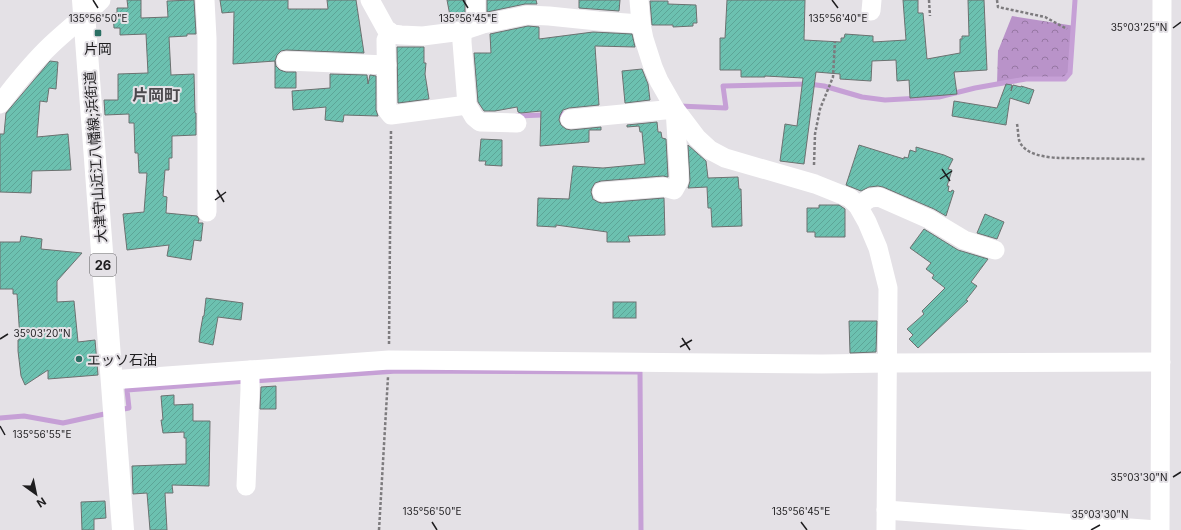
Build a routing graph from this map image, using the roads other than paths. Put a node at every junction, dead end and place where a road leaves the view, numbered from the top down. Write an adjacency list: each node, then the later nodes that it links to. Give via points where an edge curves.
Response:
1 (101, 0): 7 (street)
2 (205, 0): 20 (street)
3 (370, 0): 10 (street)
4 (476, 0): 9 (street)
5 (639, 0): 8 (street)
6 (1162, 0): 22 (street)
7 (84, 8): 13 (street); 25 (main road, 大津守山近江八幡線;浜街道 / 26)
8 (641, 24): 9 (street, via 527,15); 15 (street, via 653,67)
9 (469, 29): 10 (street, via 423,36 401,36); 14 (street, via 462,42)
10 (390, 32): 12 (street, via 386,40)
11 (286, 61): 12 (street)
12 (387, 65): 14 (street, via 387,110 392,115)
13 (0, 104)
14 (467, 105): 17 (street, via 480,122)
15 (675, 109): 16 (street); 18 (street, via 679,172 674,190 664,187); 19 (street, via 697,138 710,150 725,158 815,184 850,198)
16 (570, 119)
17 (517, 123)
18 (602, 192)
19 (858, 206): 21 (street, via 870,198 879,197 929,219 964,240); 23 (street, via 878,248 888,288)
20 (207, 212)
21 (995, 250)
22 (1161, 362): 23 (street); 31 (street)
23 (888, 363): 24 (street, via 389,360); 27 (street)
24 (250, 370): 25 (street); 26 (street)
25 (111, 380): 28 (main road, 大津守山近江八幡線;浜街道 / 26)
26 (246, 486)
27 (886, 510): 29 (street); 30 (street)
28 (123, 530)
29 (886, 530)
30 (1157, 530)
31 (1160, 530)

